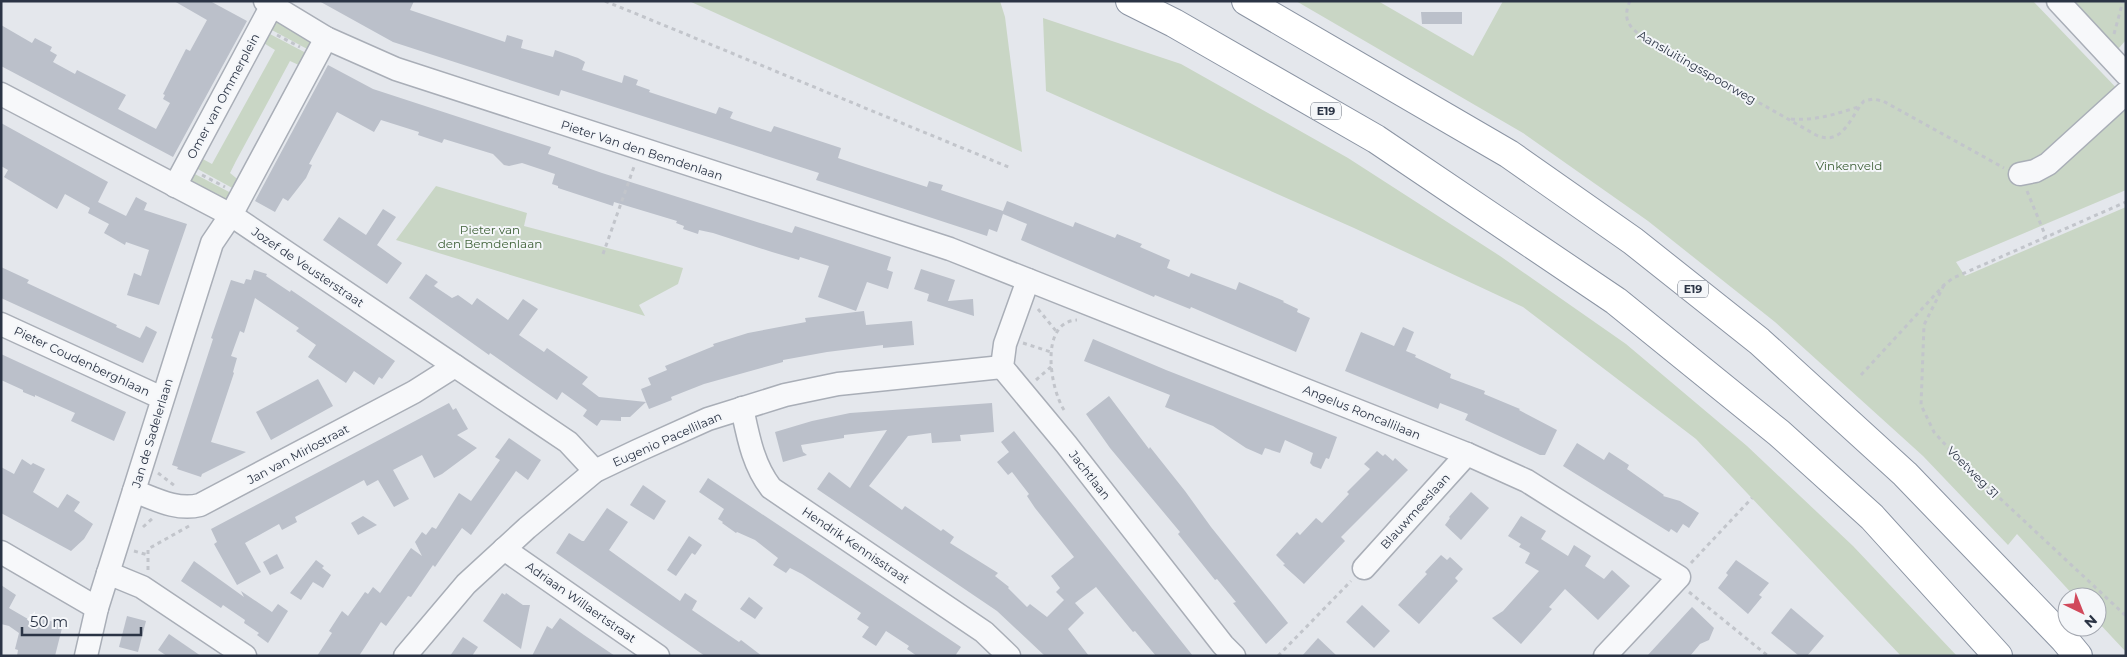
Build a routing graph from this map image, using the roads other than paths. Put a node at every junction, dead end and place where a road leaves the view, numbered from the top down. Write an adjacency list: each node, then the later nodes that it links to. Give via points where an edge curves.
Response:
1 (1130, 1): 34 (highway, E19, via 1376,139 1616,300 1779,433 1872,517)
2 (1246, 1): 26 (highway, E19, via 1509,154 1633,241 1758,341 1905,474)
3 (2058, 1): 6 (street)
4 (269, 3): 5 (street, Pieter Van den Bemdenlaan); 10 (street, Omer van Ommerplein, via 261,26)
5 (321, 47): 11 (street); 12 (street, Pieter Van den Bemdenlaan, via 950,249)
6 (2126, 74)
7 (2126, 93): 9 (street, via 2048,164)
8 (1, 94): 10 (street, Jozef de Veusterstraat)
9 (2020, 174)
10 (175, 186): 11 (street, Jozef de Veusterstraat)
11 (230, 215): 14 (street, Jozef de Veusterstraat); 16 (street, Jan de Sadelerlaan, via 212,243)
12 (1026, 286): 15 (street, via 1007,337); 18 (street, Angelus Roncallilaan)
13 (1, 324): 16 (street, Pieter Coudenberghlaan)
14 (455, 366): 19 (street, Jozef de Veusterstraat, via 568,442); 20 (street, Jan van Mirlostraat, via 414,392 200,505 189,508 176,506)
15 (1002, 367): 17 (street, Eugenio Pacellilaan, via 838,384); 32 (street, Jachtlaan)
16 (162, 398): 20 (street, Jan de Sadelerlaan)
17 (742, 408): 19 (street, Eugenio Pacellilaan, via 698,423); 31 (street, Hendrik Kennisstraat, via 760,474 771,488 984,632)
18 (1467, 454): 23 (street, Blauwmeeslaan); 33 (street, Angelus Roncallilaan, via 1527,481 1679,577)
19 (595, 471): 21 (street, Eugenio Pacellilaan)
20 (134, 491): 24 (street, Jan de Sadelerlaan)
21 (504, 549): 29 (street, Eugenio Pacellilaan, via 466,584); 30 (street, Adriaan Willaertstraat)
22 (1, 552): 25 (street)
23 (1364, 568)
24 (124, 580): 25 (street, Jan de Sadelerlaan); 28 (street)
25 (97, 608): 27 (street, Jan de Sadelerlaan)
26 (2071, 647): 35 (highway)
27 (86, 656)
28 (245, 656)
29 (405, 656)
30 (658, 656)
31 (1009, 656)
32 (1234, 656)
33 (1605, 656)
34 (1998, 656)
35 (2086, 656)

